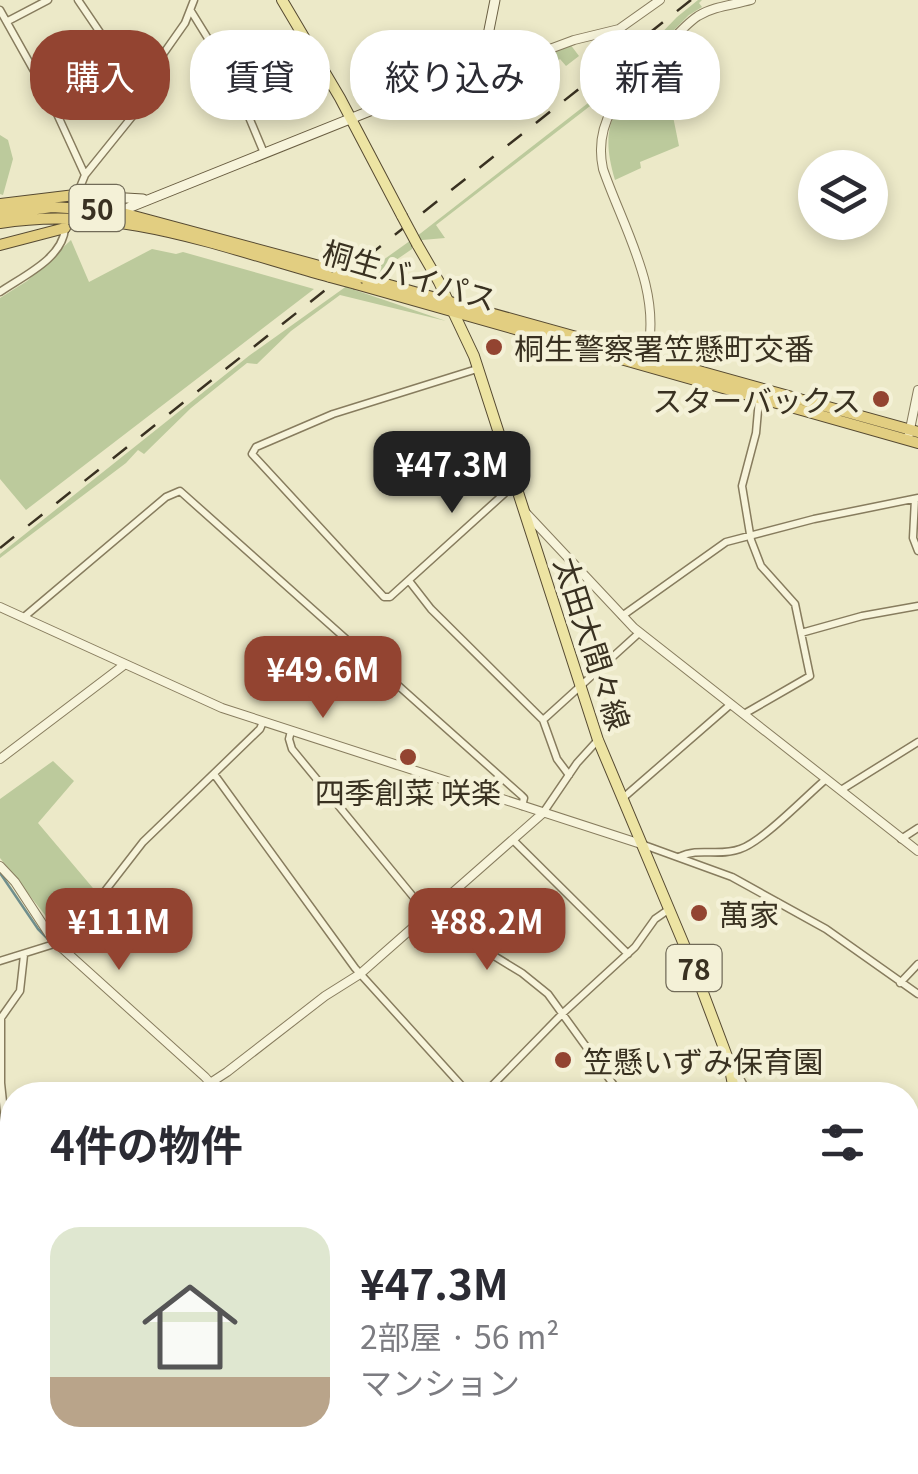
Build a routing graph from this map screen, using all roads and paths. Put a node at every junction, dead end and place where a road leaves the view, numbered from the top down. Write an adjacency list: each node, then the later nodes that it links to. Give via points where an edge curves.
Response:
1 (48, 0): 11 (street)
2 (78, 0): 12 (street)
3 (194, 0): 10 (street)
4 (282, 0): 16 (main road, 太田大間々線 / 78)
5 (495, 0): 13 (main road)
6 (660, 0): 8 (street)
7 (751, 0): 35 (street, via 693,20 619,96 603,126 602,169 650,299)
8 (647, 4): 15 (street, via 619,29)
9 (0, 10): 11 (street)
10 (192, 11): 14 (street); 19 (street, via 233,79)
11 (8, 22): 20 (street)
12 (98, 30)
13 (491, 30)
14 (170, 43)
15 (560, 44)
16 (350, 118): 19 (main road)
17 (130, 120): 20 (street)
18 (351, 120): 33 (main road, 太田大間々線 / 78, bridge)
19 (264, 153): 22 (main road)
20 (86, 175): 21 (street)
21 (75, 198): 22 (main road); 23 (highway)
22 (150, 198): 24 (main road)
23 (0, 204)
24 (128, 208)
25 (0, 214): 30 (highway, 桐生バイパス / 50, via 52,207 115,211)
26 (0, 222): 30 (highway, 桐生バイパス / 50, via 60,216 122,221)
27 (82, 223): 28 (main road)
28 (66, 225): 29 (highway, 50); 32 (street, via 63,242 48,258)
29 (0, 245)
30 (334, 274): 31 (highway, 桐生バイパス / 50, bridge)
31 (360, 281): 33 (highway, 桐生バイパス / 50); 34 (highway, 桐生バイパス / 50)
32 (0, 292)
33 (449, 301): 34 (main road, 太田大間々線 / 78); 35 (highway, 桐生バイパス / 50)
34 (454, 313): 35 (highway, 桐生バイパス / 50); 36 (main road, 太田大間々線 / 78)
35 (645, 362): 38 (highway, 桐生バイパス / 50); 40 (highway, 桐生バイパス / 50)
36 (478, 368): 41 (main road, 太田大間々線 / 78); 46 (street, via 334,414 252,450 384,596 393,597)
37 (918, 390): 40 (street)
38 (758, 399): 40 (highway, 桐生バイパス / 50); 44 (street, via 742,486)
39 (918, 416): 40 (street)
40 (913, 436)
41 (516, 483): 43 (main road, 太田大間々線 / 78); 46 (street)
42 (917, 498): 44 (street); 45 (street)
43 (526, 513): 49 (street); 54 (main road, 太田大間々線 / 78)
44 (751, 536): 49 (street, via 723,544); 52 (street, via 761,566 795,604)
45 (918, 551)
46 (410, 582): 57 (street, via 430,610)
47 (918, 606): 52 (street)
48 (0, 607): 50 (street)
49 (622, 616): 51 (street)
50 (24, 618): 53 (street); 68 (street, via 180,491 522,794)
51 (639, 633): 54 (street); 55 (street)
52 (801, 634): 56 (street, via 810,676)
53 (124, 665): 58 (street); 62 (street)
54 (581, 687): 57 (street); 60 (main road, 太田大間々線 / 78)
55 (731, 704): 56 (street); 67 (street)
56 (744, 714): 65 (street)
57 (543, 720): 64 (street)
58 (263, 722): 59 (street); 63 (street)
59 (291, 730): 68 (street); 78 (street, via 292,749)
60 (598, 740): 64 (street); 67 (main road, 太田大間々線 / 78)
61 (918, 742): 66 (street)
62 (0, 758)
63 (214, 774): 79 (street, via 143,842); 84 (street)
64 (569, 775): 69 (street)
65 (826, 780): 66 (street); 75 (street, via 748,846)
66 (840, 791): 71 (street)
67 (622, 798): 73 (main road, 太田大間々線 / 78)
68 (522, 806): 69 (street)
69 (543, 813): 72 (street); 73 (street)
70 (918, 828): 71 (street)
71 (900, 838): 74 (street)
72 (512, 840): 78 (street); 80 (street)
73 (641, 844): 75 (street); 77 (main road, 太田大間々線 / 78)
74 (918, 851)
75 (678, 857): 85 (street, via 732,877 819,925)
76 (0, 866): 79 (street)
77 (669, 909): 80 (street); 89 (main road, 太田大間々線 / 78)
78 (429, 916): 84 (street); 87 (street, via 522,974)
79 (60, 944): 81 (street); 91 (street)
80 (628, 954): 87 (street)
81 (24, 955): 82 (street); 88 (street, via 20,990 1,1018)
82 (0, 961)
83 (918, 964): 85 (street)
84 (360, 974): 91 (street); 92 (street)
85 (900, 983): 86 (street)
86 (918, 994)
87 (564, 1014): 93 (street); 94 (street)
88 (0, 1052): 90 (street)
89 (734, 1078): 95 (main road, 太田大間々線 / 78); 96 (street)
90 (3, 1082)
91 (211, 1082)
92 (458, 1082)
93 (496, 1082)
94 (612, 1082)
95 (734, 1082)
96 (742, 1082)

